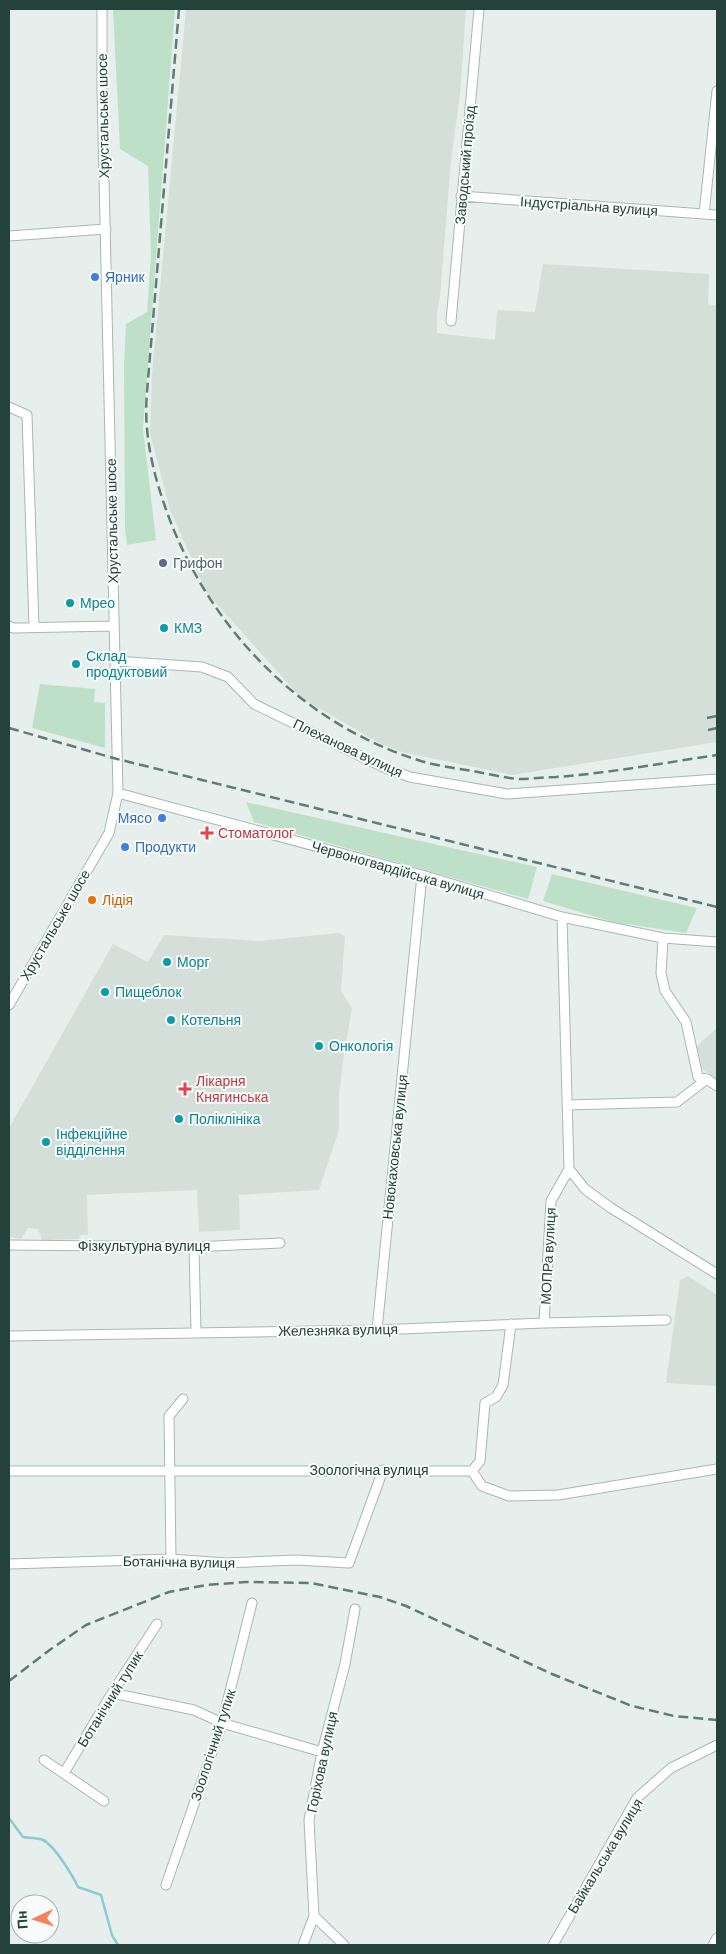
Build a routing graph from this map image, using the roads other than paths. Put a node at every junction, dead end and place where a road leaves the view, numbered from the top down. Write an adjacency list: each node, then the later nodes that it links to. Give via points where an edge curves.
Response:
1 (102, 9): 7 (street, Хрустальське шосе)
2 (479, 9): 4 (street, Заводський проїзд)
3 (717, 91): 5 (street)
4 (462, 196): 5 (street, Індустріальна вулиця); 9 (street, Заводський проїзд)
5 (704, 214): 6 (street, Індустріальна вулиця)
6 (717, 215)
7 (106, 229): 8 (street); 12 (street, Хрустальське шосе)
8 (9, 236)
9 (451, 321)
10 (9, 407): 13 (street, via 27,415)
11 (9, 626): 13 (street)
12 (114, 626): 13 (street); 14 (street, Хрустальське шосе)
13 (34, 627)
14 (115, 661): 15 (street, Плеханова вулиця, via 202,667 228,677 254,704 383,767 410,776 508,794); 16 (street, Хрустальське шосе)
15 (717, 779)
16 (118, 793): 17 (street, Червоногвардійська вулиця); 21 (street, Хрустальське шосе, via 109,833)
17 (422, 875): 18 (street, Червоногвардійська вулиця); 33 (street, Новокаховська вулиця)
18 (562, 917): 19 (street, Червоногвардійська вулиця); 24 (street)
19 (663, 938): 20 (street, Червоногвардійська вулиця); 22 (street, via 661,973 665,991 686,1022 698,1077)
20 (717, 942)
21 (9, 1005)
22 (707, 1079): 23 (street); 24 (street, via 677,1102)
23 (717, 1086)
24 (567, 1104): 25 (street)
25 (569, 1169): 29 (street, via 585,1189 611,1208); 31 (street, МОПРа вулиця, via 551,1201)
26 (280, 1243): 28 (street, Фізкультурна вулиця)
27 (9, 1245): 28 (street, Фізкультурна вулиця)
28 (194, 1247): 34 (street)
29 (717, 1274)
30 (666, 1320): 31 (street, Железняка вулиця)
31 (544, 1323): 32 (street, Железняка вулиця)
32 (511, 1324): 33 (street, Железняка вулиця); 41 (street, via 503,1385 496,1396 485,1403 480,1461)
33 (377, 1330): 34 (street, Железняка вулиця)
34 (196, 1332): 35 (street, Железняка вулиця)
35 (9, 1336)
36 (183, 1399): 40 (street, via 169,1416)
37 (717, 1469): 41 (street, via 558,1495 509,1496 482,1486)
38 (383, 1470): 40 (street, Зоологічна вулиця); 41 (street, Зоологічна вулиця); 42 (street, Ботанічна вулиця, via 349,1563 296,1560 226,1563)
39 (9, 1471): 40 (street, Зоологічна вулиця)
40 (169, 1471): 42 (street)
41 (472, 1471)
42 (171, 1559): 43 (street, Ботанічна вулиця)
43 (9, 1564)
44 (252, 1604): 48 (street, Зоологічний тупик)
45 (356, 1609): 50 (street, Горіхова вулиця, via 346,1664)
46 (157, 1624): 47 (street, Ботанічний тупик)
47 (112, 1693): 48 (street, via 194,1710); 52 (street, Ботанічний тупик)
48 (222, 1723): 50 (street); 54 (street, Зоологічний тупик)
49 (717, 1745): 59 (street, Байкальська вулиця, via 671,1768 637,1798)
50 (322, 1752): 55 (street, Горіхова вулиця, via 309,1820)
51 (44, 1760): 52 (street)
52 (64, 1773): 53 (street)
53 (104, 1801)
54 (166, 1885)
55 (314, 1916): 57 (street, Горіхова вулиця); 58 (street)
56 (717, 1938): 60 (street)
57 (303, 1945)
58 (344, 1945)
59 (553, 1945)
60 (714, 1945)

